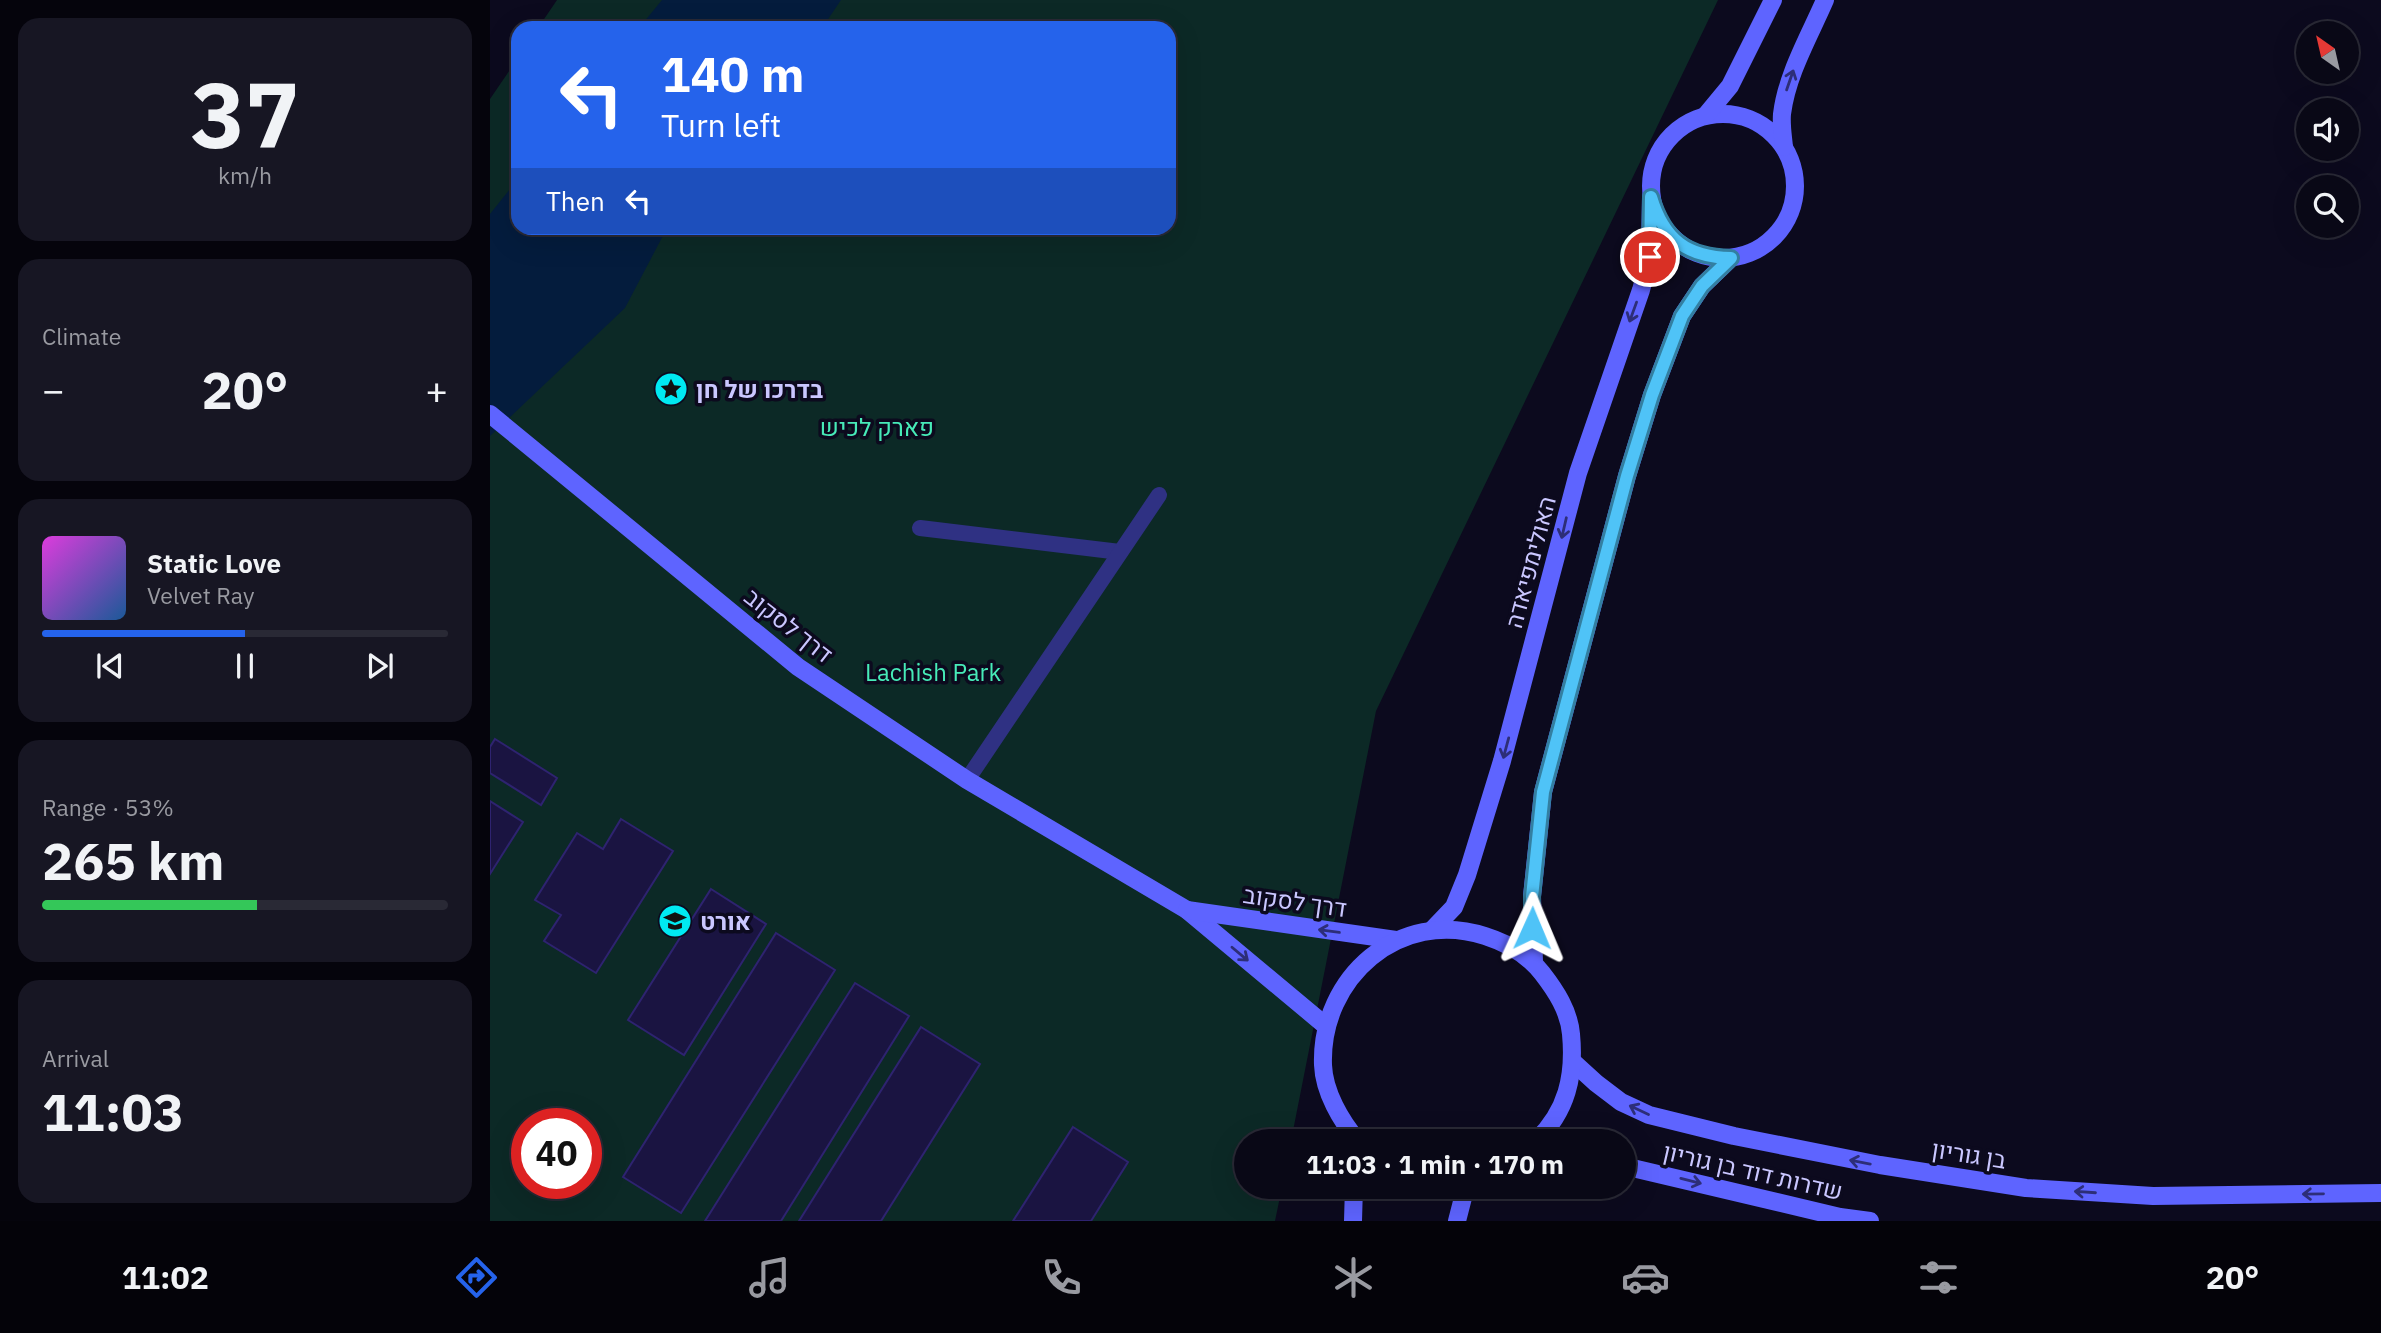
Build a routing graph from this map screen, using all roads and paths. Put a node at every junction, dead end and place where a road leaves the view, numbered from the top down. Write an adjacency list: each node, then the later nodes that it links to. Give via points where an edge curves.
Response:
1 (1773, 0): 3 (street, via 1730,86)
2 (1825, 0): 4 (street, one-way to 2, via 1786,92)
3 (1706, 115): 4 (street, via 1742,116 1773,133); 5 (street, via 1669,137 1657,155)
4 (1784, 147): 6 (street, via 1793,167 1795,188 1789,217 1768,242)
5 (1651, 197): 6 (street, via 1657,218 1688,250); 13 (street, האולימפיאדה, one-way to 13, via 1650,257 1578,472 1502,761 1454,907)
6 (1731, 258): 15 (street, via 1702,286 1682,316 1627,476 1543,792 1532,897)
7 (490, 414): 11 (street, דרך לסקוב, via 798,667)
8 (1159, 495): 10 (lane)
9 (920, 528): 10 (lane)
10 (1120, 552): 11 (lane)
11 (967, 780): 12 (street, דרך לסקוב)
12 (1187, 911): 14 (street, דרך לסקוב, one-way to 12); 16 (street, דרך לסקוב, one-way to 16)
13 (1432, 930): 14 (street); 15 (street, via 1468,930 1504,942)
14 (1396, 940): 16 (street, via 1364,961 1340,990)
15 (1534, 962): 17 (street, via 1557,991 1570,1025)
16 (1326, 1026): 18 (street, via 1323,1067 1334,1106)
17 (1573, 1062): 19 (street, via 1566,1097); 21 (street, בן גוריון, one-way to 17, via 2153,1196 2026,1188 1880,1166 1649,1115 1621,1102)
18 (1349, 1129)
19 (1549, 1129)
20 (1636, 1169): 26 (street, שדרות דוד בן גוריון, one-way to 26)
21 (2381, 1193)
22 (1354, 1199): 24 (street)
23 (1463, 1199): 25 (street)
24 (1353, 1221)
25 (1457, 1221)
26 (1870, 1221)

